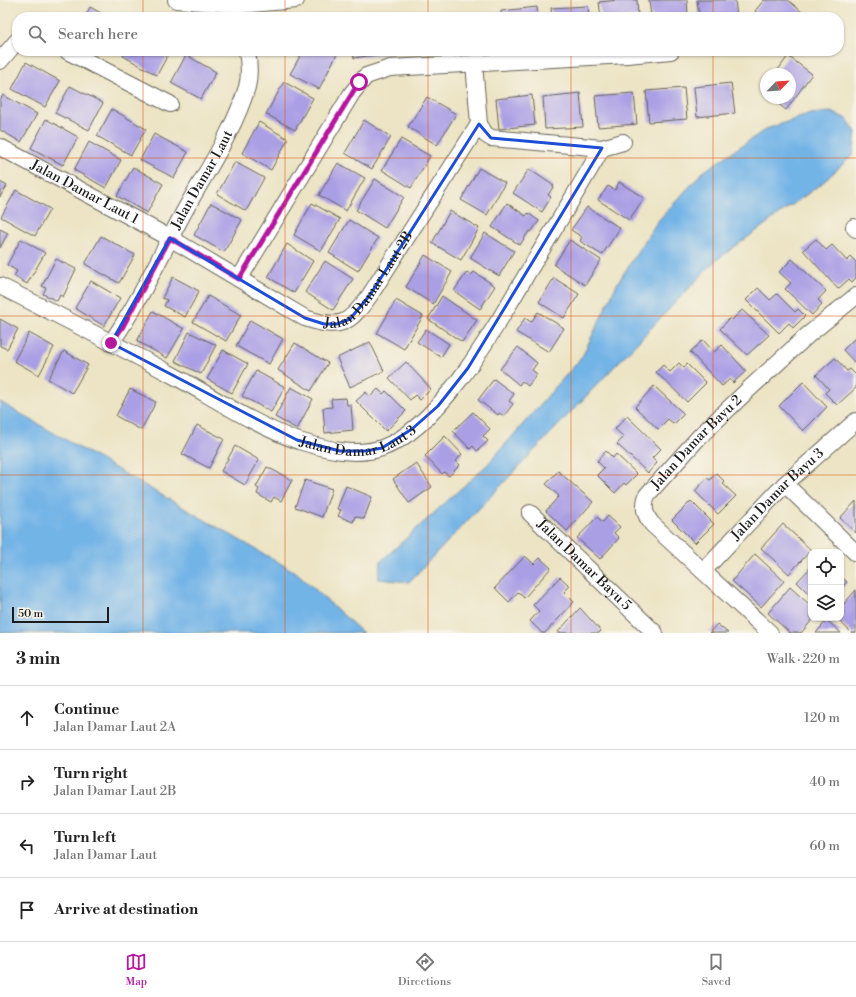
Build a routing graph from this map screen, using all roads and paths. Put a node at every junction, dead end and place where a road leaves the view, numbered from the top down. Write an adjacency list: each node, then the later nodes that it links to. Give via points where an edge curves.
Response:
1 (176, 0): 3 (street)
2 (296, 0): 3 (street)
3 (240, 7)
4 (12, 47): 8 (street)
5 (77, 56): 10 (street)
6 (248, 56): 15 (street, Jalan Damar Laut, via 248,86 241,105)
7 (608, 56): 9 (street)
8 (0, 61)
9 (474, 63): 11 (street); 16 (street, via 390,68 366,76 359,82)
10 (170, 104)
11 (479, 124): 14 (street, via 491,138); 16 (street, Jalan Damar Laut 2B, via 370,295 350,319 337,324 324,324 305,318)
12 (623, 142): 14 (street)
13 (0, 147): 15 (street, Jalan Damar Laut 1)
14 (602, 148): 19 (street, Jalan Damar Laut 3, via 468,368 438,406 396,441 382,448 340,451 297,440 266,427)
15 (170, 238): 16 (street, Jalan Damar Laut 2B); 19 (street, Jalan Damar Laut, via 122,328)
16 (239, 279)
17 (0, 286): 19 (street, Jalan Damar Laut 3)
18 (856, 296): 24 (street, Jalan Damar Bayu 2, via 808,335 749,389 700,436 647,495 644,503 647,518)
19 (111, 343)
20 (856, 421): 21 (street, Jalan Damar Bayu 3)
21 (785, 484): 23 (street); 24 (street, Jalan Damar Bayu 3)
22 (530, 513): 25 (street, Jalan Damar Bayu 5)
23 (856, 553)
24 (703, 570): 26 (street, Jalan Damar Bayu 2)
25 (655, 633)
26 (770, 633)

